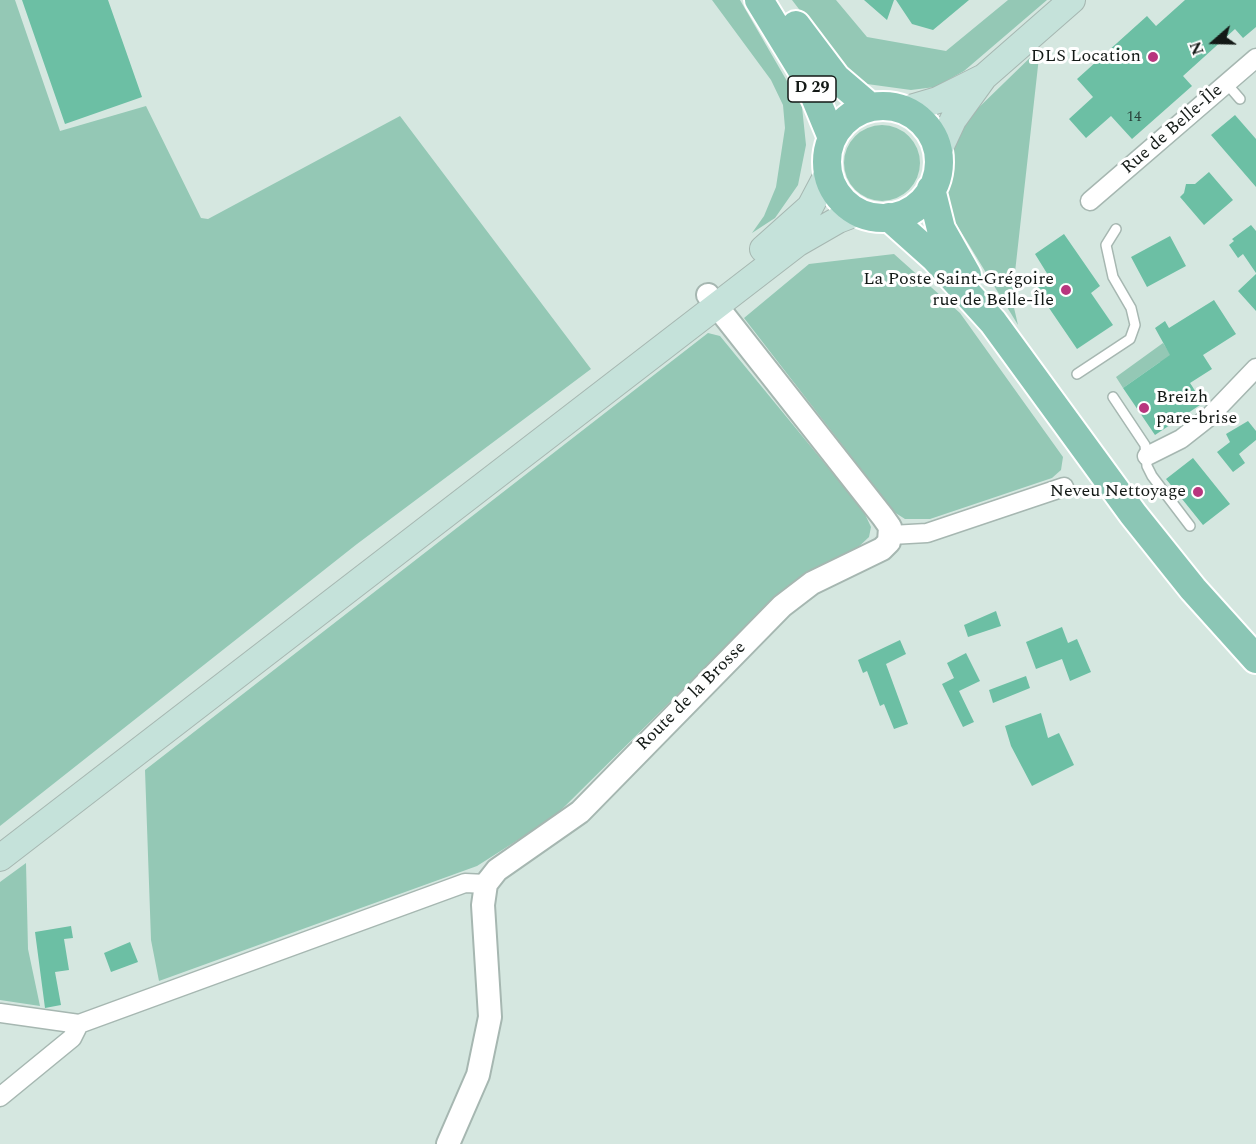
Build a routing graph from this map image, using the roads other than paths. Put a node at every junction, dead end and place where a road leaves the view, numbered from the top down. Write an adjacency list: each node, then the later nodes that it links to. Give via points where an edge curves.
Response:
1 (759, 0): 10 (main road, D 29, via 808,80)
2 (777, 0): 8 (main road, D 29, via 836,78)
3 (1072, 0): 5 (main road)
4 (1256, 58): 6 (street, Rue de Belle-Île)
5 (984, 76): 9 (main road, via 938,100); 11 (main road, via 953,120)
6 (1227, 84): 7 (lane); 14 (street, Rue de Belle-Île)
7 (1240, 99)
8 (870, 107): 9 (main road); 10 (main road, via 848,118)
9 (904, 110): 11 (main road, via 926,127)
10 (832, 138): 12 (main road)
11 (938, 152): 13 (main road)
12 (828, 173): 15 (main road, via 839,196); 18 (main road, via 801,217)
13 (931, 189): 16 (main road, via 914,208); 19 (main road, via 941,229)
14 (1090, 201)
15 (859, 212): 16 (main road); 18 (main road, via 798,243)
16 (889, 217): 19 (main road, via 935,258)
17 (1116, 230): 21 (lane, via 1106,245 1108,256 1135,326 1130,339)
18 (713, 301): 26 (street, via 883,517); 28 (main road, via 640,367 597,396)
19 (993, 322): 27 (main road, via 1133,514)
20 (1256, 368): 23 (street, via 1209,417 1181,439)
21 (1077, 374)
22 (1113, 398): 23 (lane, via 1145,445)
23 (1147, 456): 25 (lane, via 1152,476)
24 (1064, 487): 26 (street, via 927,534)
25 (1190, 526)
26 (891, 535): 29 (street, Route de la Brosse, via 882,549 825,576 782,606 580,812 497,870)
27 (1256, 659)
28 (0, 858)
29 (486, 884): 31 (street, via 465,883); 33 (street, via 483,905 490,1017 478,1075)
30 (0, 1013): 31 (street)
31 (79, 1024): 32 (street, via 72,1038)
32 (0, 1097)
33 (448, 1144)

